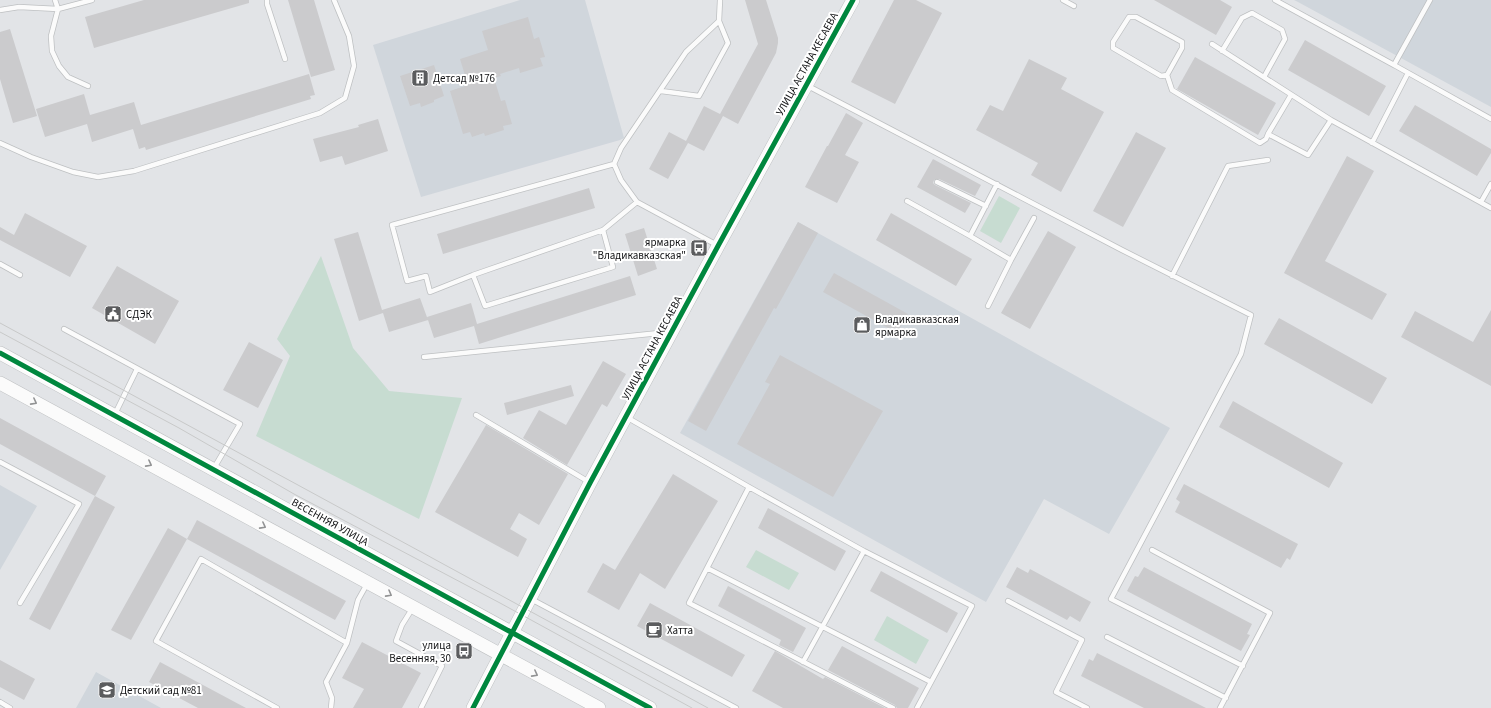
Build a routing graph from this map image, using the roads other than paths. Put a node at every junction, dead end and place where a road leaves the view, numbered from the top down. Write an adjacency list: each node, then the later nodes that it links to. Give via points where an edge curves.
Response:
1 (55, 0): 11 (lane)
2 (92, 0): 11 (lane)
3 (267, 0): 16 (lane)
4 (334, 0): 28 (lane, via 349,36 354,66 345,98 320,113 134,171 98,176 73,172)
5 (720, 0): 13 (lane)
6 (853, 0): 21 (street, УЛИЦА АСТАНА КЕСАЕВА)
7 (1063, 0): 10 (lane)
8 (1275, 0): 17 (lane)
9 (1430, 0): 17 (lane)
10 (1074, 6)
11 (58, 9): 12 (lane); 22 (lane, via 51,36 52,52 58,66 68,77)
12 (0, 10)
13 (719, 21): 23 (lane, via 686,52); 23 (lane, via 728,43 699,96)
14 (1212, 44): 15 (lane)
15 (1222, 51): 20 (lane); 20 (lane, via 1242,18 1252,13 1282,30 1285,39)
16 (285, 59)
17 (1394, 65): 18 (lane)
18 (1408, 73): 25 (lane); 29 (lane)
19 (1167, 75): 19 (lane, via 1182,48 1182,42 1136,17 1129,17 1113,42 1113,48 1161,76); 27 (lane, via 1172,90 1260,143)
20 (1264, 77): 24 (lane)
21 (807, 85): 33 (lane); 43 (street, УЛИЦА АСТАНА КЕСАЕВА)
22 (88, 86)
23 (661, 91): 31 (lane, via 621,148)
24 (1291, 95): 26 (lane); 27 (lane)
25 (1491, 119)
26 (1331, 120): 27 (lane, via 1308,155); 29 (lane)
27 (1268, 134)
28 (0, 143)
29 (1372, 143): 37 (lane)
30 (1268, 160): 48 (lane, via 1228,166)
31 (614, 164): 36 (lane, via 621,180); 46 (lane, via 392,226 407,281 426,276 430,292)
32 (937, 182): 38 (lane)
33 (997, 184): 38 (lane); 48 (lane)
34 (1491, 184): 37 (lane)
35 (907, 201): 42 (lane)
36 (638, 202): 41 (lane); 43 (lane)
37 (1481, 202): 39 (lane)
38 (986, 206): 42 (lane)
39 (1491, 208)
40 (1034, 218): 44 (lane)
41 (602, 230): 46 (lane); 46 (lane, via 612,267 485,306)
42 (970, 236): 44 (lane)
43 (718, 246): 51 (street, УЛИЦА АСТАНА КЕСАЕВА, via 711,263)
44 (1011, 260): 49 (lane)
45 (0, 264): 47 (lane)
46 (473, 274)
47 (20, 275)
48 (1172, 276): 77 (lane, via 1251,315 1241,354 1111,599)
49 (988, 306)
50 (64, 329): 54 (lane)
51 (671, 332): 53 (lane); 58 (street, УЛИЦА АСТАНА КЕСАЕВА)
52 (0, 353): 56 (street, ВЕСЕННЯЯ УЛИЦА)
53 (424, 357)
54 (138, 369): 56 (lane); 60 (lane, via 240,424)
55 (0, 383): 66 (street, one-way to 66)
56 (114, 415): 60 (street, ВЕСЕННЯЯ УЛИЦА)
57 (476, 415): 61 (lane)
58 (626, 417): 61 (street, УЛИЦА АСТАНА КЕСАЕВА); 62 (lane)
59 (0, 462): 69 (lane, via 79,504)
60 (213, 470): 72 (street, ВЕСЕННЯЯ УЛИЦА)
61 (590, 483): 67 (street, УЛИЦА АСТАНА КЕСАЕВА)
62 (749, 487): 64 (lane); 65 (lane)
63 (1152, 550): 77 (lane, via 1270,613)
64 (864, 551): 71 (lane); 78 (lane, via 972,606)
65 (707, 568): 71 (lane); 76 (lane, via 689,603)
66 (368, 583): 70 (street, one-way to 70); 74 (lane, via 358,600)
67 (531, 598): 72 (street, УЛИЦА АСТАНА КЕСАЕВА); 88 (lane)
68 (1008, 601): 91 (lane, via 1082,640 1056,692)
69 (20, 604)
70 (413, 607): 75 (street); 84 (lane, via 396,641 442,666)
71 (822, 626): 76 (lane); 78 (lane)
72 (513, 633): 75 (street, УЛИЦА АСТАНА КЕСАЕВА); 87 (street, ВЕСЕННЯЯ УЛИЦА)
73 (1107, 637): 79 (lane)
74 (347, 643): 82 (lane, via 201,559 156,641); 83 (lane, via 326,682 332,698)
75 (501, 655): 85 (street, УЛИЦА АСТАНА КЕСАЕВА); 86 (street, one-way to 86)
76 (803, 662): 89 (lane)
77 (1243, 666): 79 (lane)
78 (931, 682): 90 (lane)
79 (1226, 698): 92 (lane)
80 (0, 702): 81 (lane)
81 (10, 708)
82 (277, 708)
83 (331, 708)
84 (421, 708)
85 (473, 708)
86 (599, 708)
87 (650, 708)
88 (736, 708)
89 (893, 708)
90 (917, 708)
91 (1087, 708)
92 (1220, 708)

